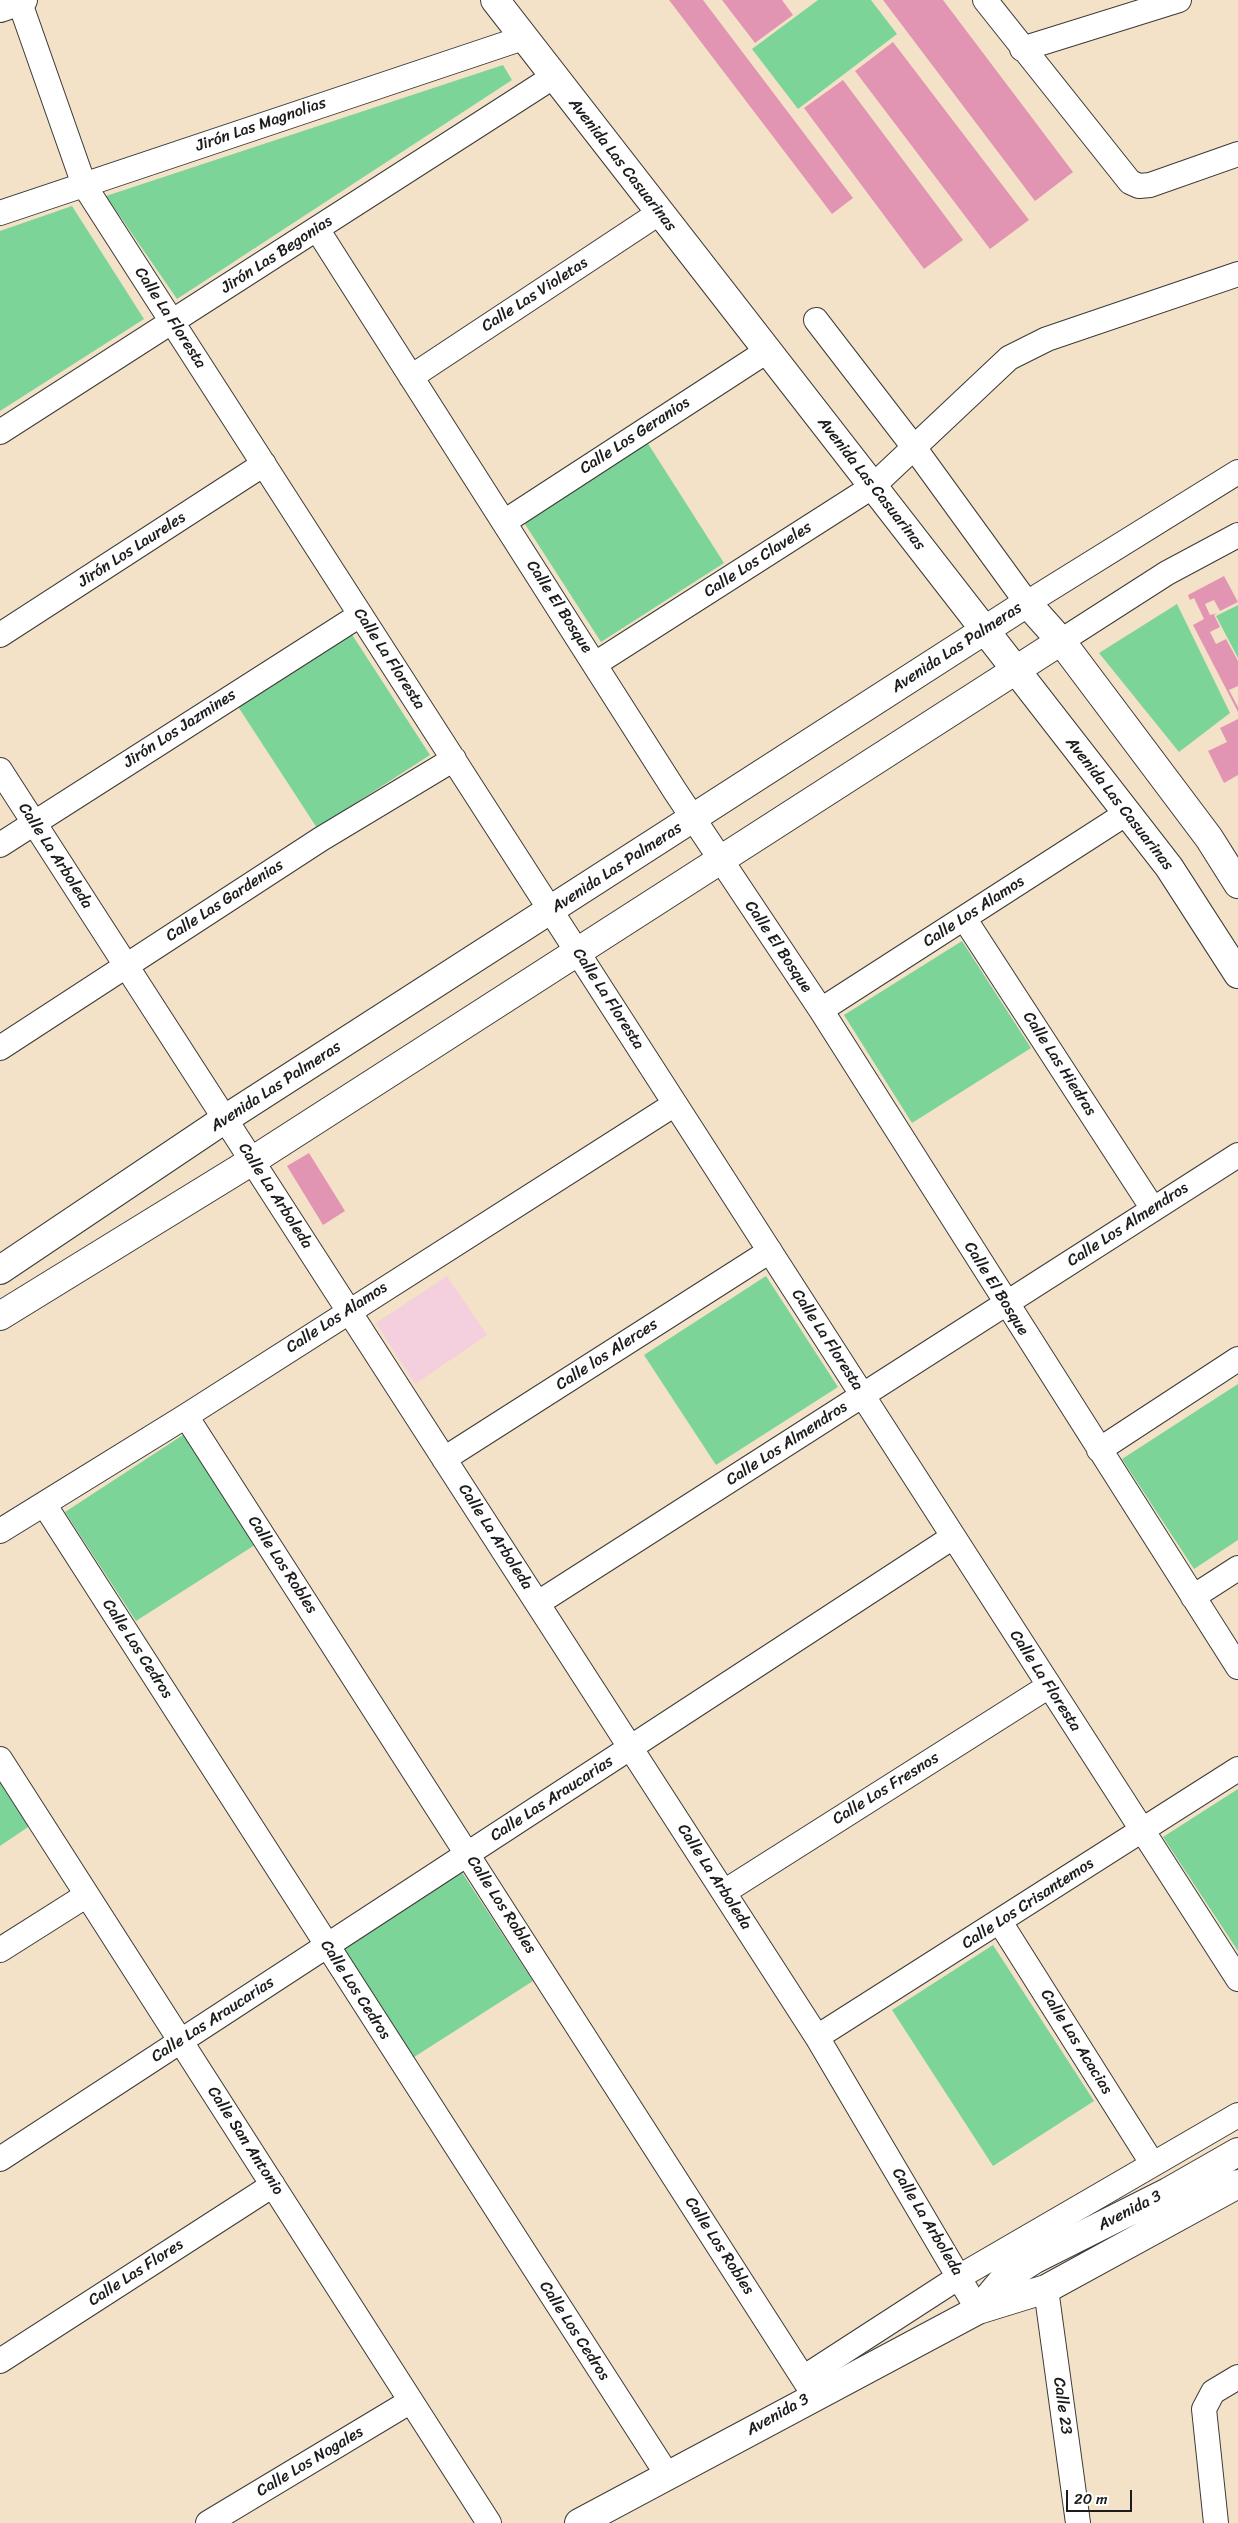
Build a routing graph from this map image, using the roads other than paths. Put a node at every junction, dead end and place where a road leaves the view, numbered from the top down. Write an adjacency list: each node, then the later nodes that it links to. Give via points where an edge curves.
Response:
1 (495, 0): 5 (street, Avenida Las Casuarinas)
2 (986, 0): 6 (street)
3 (1179, 0): 6 (street)
4 (15, 2): 9 (street, Calle La Floresta)
5 (523, 38): 7 (street, Avenida Las Casuarinas); 9 (street, Jirón Las Magnolias)
6 (1022, 49): 8 (street, via 1130,182 1139,186 1150,185)
7 (553, 77): 11 (street, Avenida Las Casuarinas); 12 (street, Jirón Las Begonias)
8 (1238, 154)
9 (84, 185): 10 (street, Jirón Las Magnolias); 15 (street, Calle La Floresta)
10 (0, 213)
11 (659, 213): 16 (street, Avenida Las Casuarinas); 17 (street, Calle Las Violetas)
12 (316, 229): 15 (street, Jirón Las Begonias); 17 (street, Calle El Bosque)
13 (1238, 274): 19 (street, Calle Los Claveles, via 1047,339 1009,358)
14 (816, 320): 19 (street)
15 (173, 322): 18 (street, Jirón Las Begonias); 20 (street, Calle La Floresta)
16 (767, 351): 22 (street, Avenida Las Casuarinas); 23 (street, Calle Los Geranios)
17 (412, 377): 23 (street, Calle El Bosque)
18 (0, 432)
19 (913, 446): 22 (street, Calle Los Claveles); 25 (street)
20 (264, 464): 26 (street, Calle La Floresta); 28 (street, Jirón Los Laureles)
21 (1238, 472): 25 (street, Avenida Las Palmeras)
22 (872, 487): 27 (street, Avenida Las Casuarinas); 30 (street, Calle Los Claveles)
23 (504, 522): 30 (street, Calle El Bosque)
24 (1238, 535): 29 (street, via 1167,573)
25 (1027, 603): 27 (street, Avenida Las Palmeras); 29 (street)
26 (360, 615): 32 (street, Calle La Floresta); 36 (street, Jirón Los Jazmines)
27 (985, 632): 31 (street, Avenida Las Casuarinas); 35 (street, Avenida Las Palmeras)
28 (0, 635)
29 (1061, 641): 31 (street); 39 (street, via 1209,838)
30 (595, 664): 35 (street, Calle El Bosque)
31 (1016, 670): 34 (street, Avenida Las Casuarinas); 38 (street)
32 (454, 759): 40 (street, Calle La Floresta); 43 (street, Calle Las Gardenias, via 320,839)
33 (0, 770): 36 (street, Calle La Arboleda)
34 (1127, 813): 41 (street, Calle Los Alamos); 44 (street, Avenida Las Casuarinas, via 1169,867)
35 (694, 818): 38 (street, Calle El Bosque); 40 (street, Avenida Las Palmeras)
36 (34, 823): 37 (street, Jirón Los Jazmines); 43 (street, Calle La Arboleda)
37 (0, 845)
38 (721, 860): 42 (street); 45 (street, Calle El Bosque)
39 (1238, 884)
40 (551, 910): 42 (street, Calle La Floresta); 48 (street, Avenida Las Palmeras)
41 (964, 918): 45 (street, Calle Los Alamos); 51 (street, Calle Las Hiedras)
42 (577, 952): 47 (street, Calle La Floresta); 50 (street)
43 (126, 966): 46 (street, Calle Las Gardenias); 48 (street, Calle La Arboleda)
44 (1238, 974)
45 (821, 1010): 54 (street, Calle El Bosque)
46 (0, 1048)
47 (675, 1104): 52 (street, Calle La Floresta); 55 (street, Calle Los Alamos)
48 (225, 1119): 50 (street, Calle La Arboleda); 53 (street, Avenida Las Palmeras)
49 (1238, 1155): 51 (street, Calle Los Almendros)
50 (252, 1161): 55 (street, Calle La Arboleda); 56 (street)
51 (1153, 1209): 54 (street, Calle Los Almendros)
52 (770, 1251): 58 (street, Calle La Floresta); 61 (street, Calle los Alerces)
53 (0, 1270)
54 (1005, 1304): 58 (street, Calle Los Almendros); 60 (street, Calle El Bosque)
55 (348, 1310): 59 (street, Calle Los Alamos); 61 (street, Calle La Arboleda)
56 (0, 1316)
57 (1238, 1359): 60 (street)
58 (862, 1395): 64 (street, Calle La Floresta); 67 (street, Calle Los Almendros)
59 (186, 1416): 62 (street, Calle Los Alamos); 74 (street, Calle Los Robles)
60 (1099, 1450): 66 (street, Calle El Bosque)
61 (444, 1459): 67 (street, Calle La Arboleda)
62 (44, 1504): 63 (street, Calle Los Alamos); 78 (street, Calle Los Cedros)
63 (0, 1532)
64 (953, 1537): 69 (street, Calle La Floresta); 70 (street, Calle Las Araucarias)
65 (1238, 1568): 66 (street)
66 (1193, 1597): 68 (street, Calle El Bosque)
67 (538, 1603): 70 (street, Calle La Arboleda)
68 (1238, 1667)
69 (1048, 1686): 73 (street, Calle La Floresta); 75 (street, Calle Los Fresnos)
70 (631, 1748): 74 (street, Calle Las Araucarias); 75 (street, Calle La Arboleda)
71 (0, 1759): 76 (street, Calle San Antonio)
72 (1238, 1769): 73 (street, Calle Los Crisantemos)
73 (1142, 1831): 77 (street, Calle Los Crisantemos); 80 (street, Calle La Floresta)
74 (468, 1853): 78 (street, Calle Las Araucarias); 94 (street, Calle Los Robles)
75 (724, 1892): 81 (street, Calle La Arboleda)
76 (87, 1895): 79 (street); 82 (street, Calle San Antonio)
77 (1000, 1922): 81 (street, Calle Los Crisantemos); 86 (street, Calle Las Acacias)
78 (327, 1946): 82 (street, Calle Las Araucarias); 96 (street, Calle Los Cedros)
79 (0, 1950)
80 (1238, 1979)
81 (817, 2037): 89 (street, Calle La Arboleda)
82 (181, 2041): 85 (street, Calle Las Araucarias); 88 (street, Calle San Antonio)
83 (1238, 2115): 86 (street)
84 (1238, 2152): 91 (street, Avenida 3, via 1168,2192 1035,2259 1004,2279)
85 (0, 2159)
86 (1152, 2163): 89 (street)
87 (1238, 2184): 90 (street, Avenida 3)
88 (273, 2185): 92 (street, Calle Las Flores); 95 (street, Calle San Antonio)
89 (959, 2276): 91 (street, Calle La Arboleda); 94 (street)
90 (1046, 2289): 91 (street, Avenida 3); 100 (street, Calle 23)
91 (978, 2310): 94 (street, Avenida 3)
92 (0, 2360)
93 (1238, 2378): 101 (street, via 1214,2392 1204,2409)
94 (809, 2387): 96 (street, Avenida 3)
95 (411, 2400): 97 (street, Calle Los Nogales); 98 (street, Calle San Antonio)
96 (668, 2476): 99 (street, Avenida 3)
97 (208, 2523)
98 (489, 2523)
99 (579, 2523)
100 (1078, 2523)
101 (1216, 2523)

